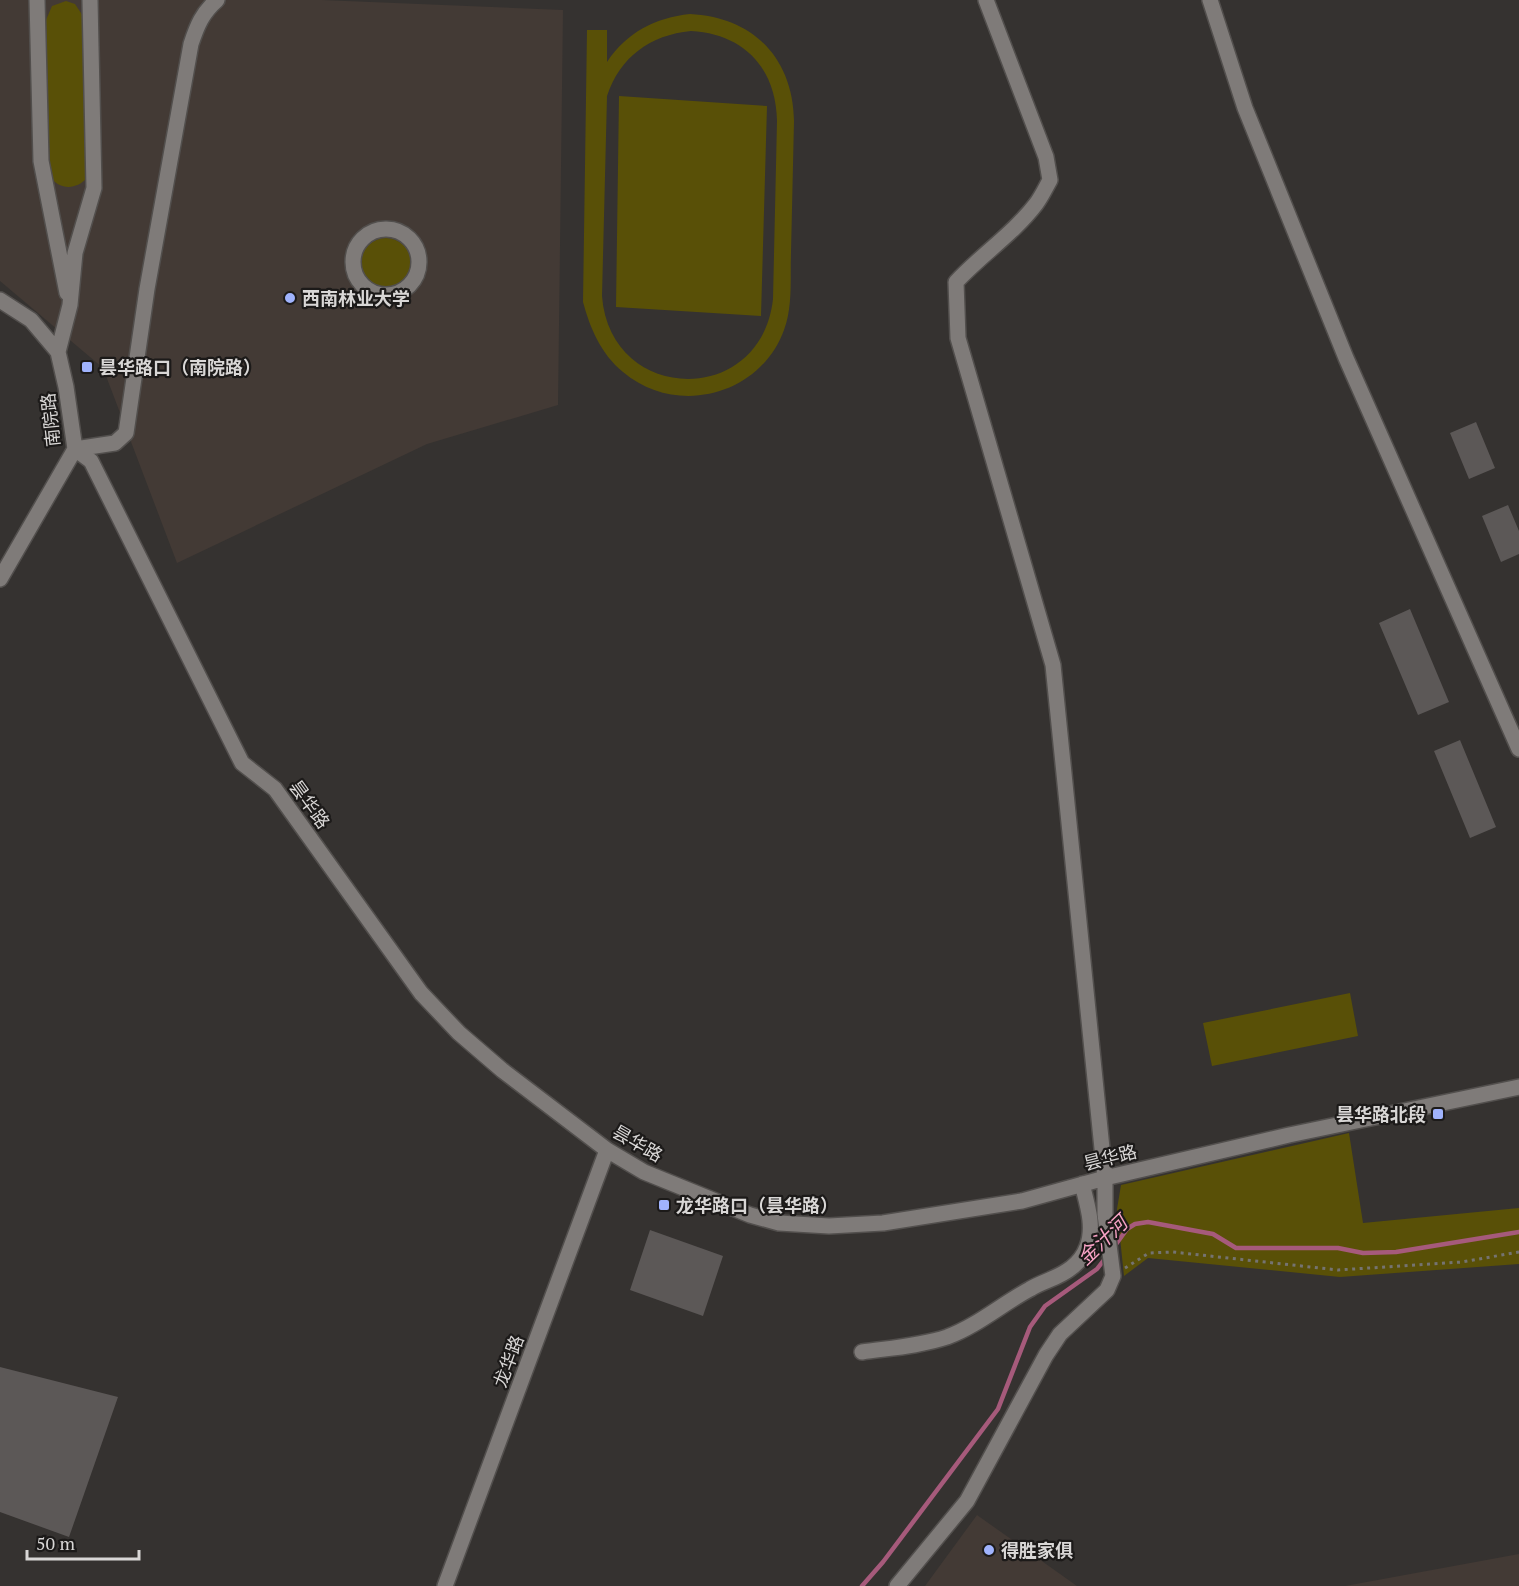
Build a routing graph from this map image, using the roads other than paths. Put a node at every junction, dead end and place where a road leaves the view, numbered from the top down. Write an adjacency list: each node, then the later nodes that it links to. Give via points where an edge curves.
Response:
1 (37, 0): 8 (street, via 41,161)
2 (90, 0): 8 (street, via 94,188 75,253)
3 (217, 0): 10 (street, via 198,23 191,44 126,433 115,443)
4 (986, 0): 15 (street, via 1046,157 1050,180 1037,203 956,282 958,338 1053,665)
5 (1210, 0): 12 (street, via 1245,108 1346,358)
6 (394, 295): 6 (street, via 414,280 418,255 403,234 378,230 358,245 354,270 369,291)
7 (0, 300): 9 (street, 南院路, via 31,320)
8 (70, 305): 9 (street)
9 (58, 352): 10 (street, 南院路)
10 (75, 449): 11 (street, 南院路); 14 (street, 昙华路, via 91,461 242,763 275,789 421,993 451,1025 502,1070)
11 (0, 579)
12 (1519, 749)
13 (1519, 1087): 15 (street, 昙华路)
14 (607, 1150): 16 (street, 昙华路, via 644,1172 779,1223 883,1223 1022,1201); 18 (street, 龙华路)
15 (1105, 1178): 16 (street, 昙华路); 19 (street, via 1113,1276 1107,1290 1060,1334 967,1501)
16 (1082, 1184): 17 (street, via 1091,1233 1088,1247 1069,1270 946,1337)
17 (862, 1352)
18 (445, 1586)
19 (897, 1586)

